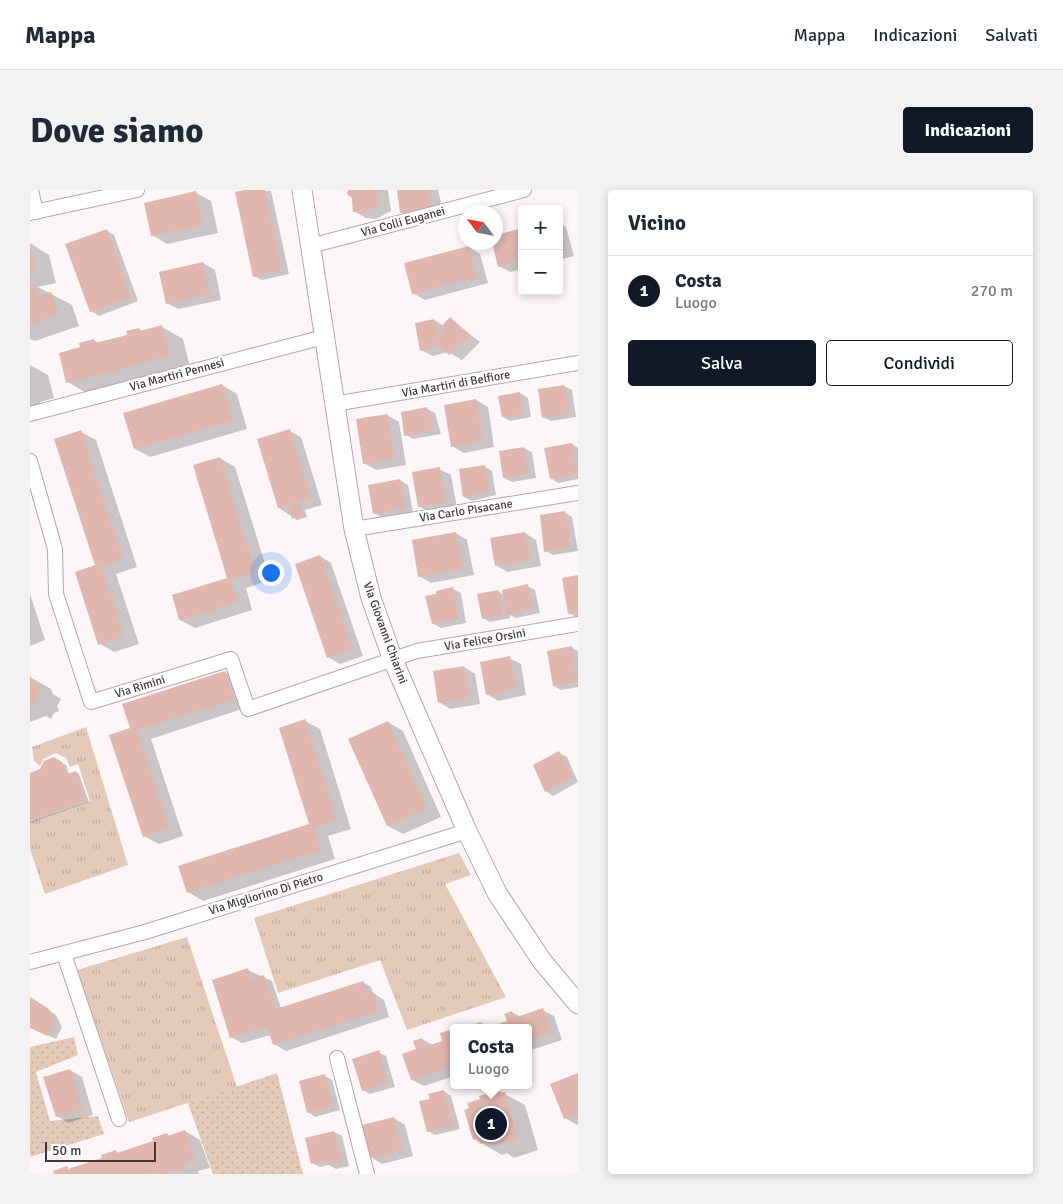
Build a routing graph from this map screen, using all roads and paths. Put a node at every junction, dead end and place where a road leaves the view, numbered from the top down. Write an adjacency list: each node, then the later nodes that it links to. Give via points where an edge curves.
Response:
1 (31, 190): 5 (street)
2 (137, 190): 5 (street)
3 (302, 190): 6 (main road, Via Giovanni Chiarini)
4 (524, 190): 6 (street, Via Colli Euganei)
5 (33, 212)
6 (310, 246): 7 (main road, Via Giovanni Chiarini)
7 (324, 337): 9 (main road, Via Giovanni Chiarini); 10 (street, Via Martiri Pennesi)
8 (578, 363): 9 (street, Via Martiri di Belfiore)
9 (334, 404): 13 (main road, Via Giovanni Chiarini)
10 (30, 414)
11 (30, 461): 15 (street, Via Rimini, via 55,548 56,594 91,702 231,659 248,709)
12 (578, 493): 13 (street, Via Carlo Pisacane)
13 (354, 529): 15 (main road, Via Giovanni Chiarini, via 370,598)
14 (578, 624): 15 (street, Via Felice Orsini, via 417,651)
15 (393, 660): 16 (main road, Via Giovanni Chiarini)
16 (467, 831): 17 (street, Via Migliorino Di Pietro, via 145,932); 19 (main road, Via Giovanni Chiarini, via 509,913 542,961)
17 (64, 954): 18 (street, Via Migliorino Di Pietro); 21 (street)
18 (30, 962)
19 (578, 1004)
20 (337, 1058): 22 (street)
21 (119, 1119)
22 (367, 1174)

